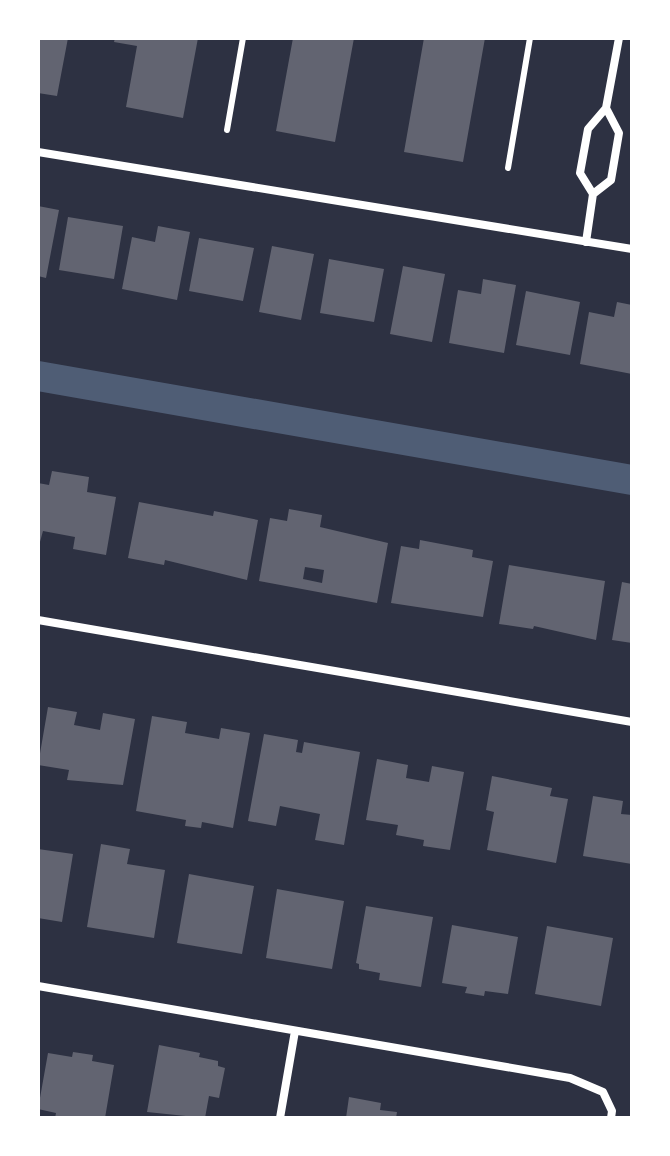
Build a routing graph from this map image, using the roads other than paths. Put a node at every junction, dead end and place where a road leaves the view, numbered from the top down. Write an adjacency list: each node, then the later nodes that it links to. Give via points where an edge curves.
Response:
1 (243, 38): 5 (lane)
2 (530, 38): 7 (lane)
3 (619, 38): 4 (street)
4 (606, 108): 8 (street, via 588,129 580,173); 8 (street, via 619,133 611,180)
5 (227, 130)
6 (38, 152): 9 (street)
7 (508, 168)
8 (593, 194): 9 (street)
9 (586, 242): 10 (street)
10 (632, 249)
11 (38, 620): 12 (street)
12 (632, 722)
13 (38, 986): 14 (street)
14 (295, 1031): 15 (street); 16 (street, via 570,1078 603,1092)
15 (280, 1118)
16 (611, 1118)

